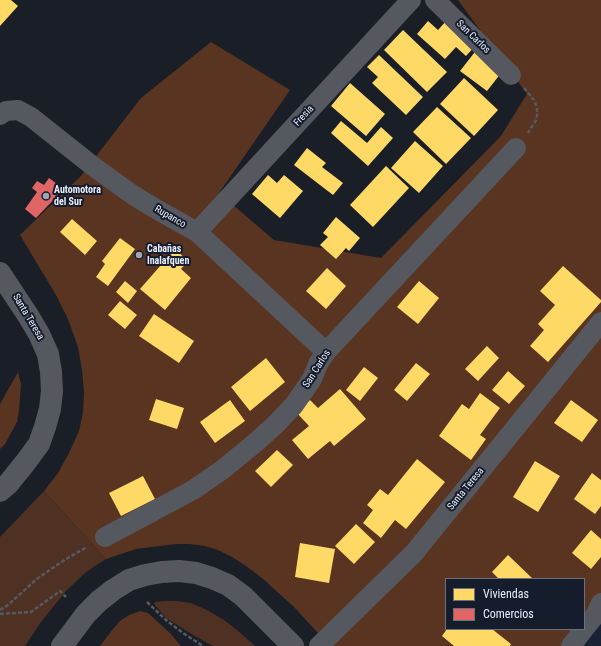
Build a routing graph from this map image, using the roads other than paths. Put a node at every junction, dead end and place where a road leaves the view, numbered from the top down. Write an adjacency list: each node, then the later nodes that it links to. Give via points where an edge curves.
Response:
1 (411, 0): 6 (street, Fresia)
2 (435, 0): 3 (street, San Carlos)
3 (511, 75)
4 (0, 115): 6 (street, Rupanco, via 6,111 18,110 31,117 116,184)
5 (516, 148): 9 (street, San Carlos)
6 (197, 232): 9 (street, Rupanco)
7 (0, 273): 10 (main road, Santa Teresa, via 29,317 48,354 52,392 50,409 39,444)
8 (601, 322): 17 (street, Santa Teresa, via 414,553)
9 (326, 352): 11 (street, San Carlos, via 294,405 255,444 193,490)
10 (0, 491)
11 (105, 537)
12 (601, 604): 13 (street)
13 (585, 628)
14 (583, 630): 18 (street)
15 (62, 646): 16 (main road, via 86,614 113,590 129,580 145,575 179,571 207,576 228,585 243,596)
16 (293, 646)
17 (319, 646)
18 (571, 646)

